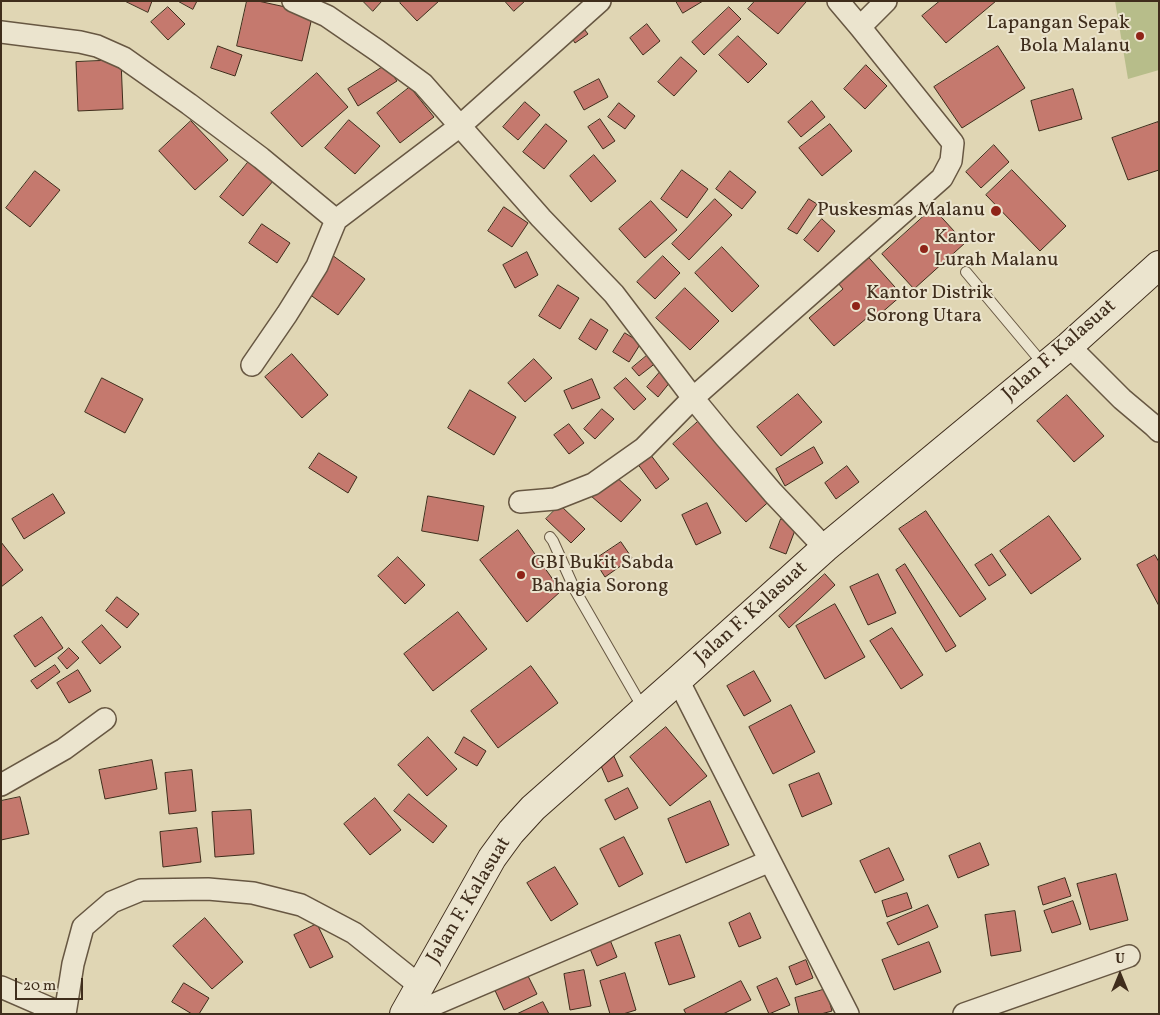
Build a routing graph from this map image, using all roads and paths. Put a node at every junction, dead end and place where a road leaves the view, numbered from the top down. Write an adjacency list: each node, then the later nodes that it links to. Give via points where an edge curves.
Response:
1 (293, 1): 7 (street, via 327,16 423,84)
2 (600, 1): 7 (street)
3 (838, 1): 5 (street)
4 (886, 1): 5 (street)
5 (860, 27): 14 (street, via 952,143 951,161 942,178)
6 (1, 32): 8 (street, via 80,42 124,58 261,158)
7 (460, 126): 8 (street); 14 (street, via 614,294)
8 (336, 220): 12 (street, via 317,266)
9 (1159, 265): 11 (street, Jalan F. Kalasuat)
10 (966, 272): 13 (lane)
11 (1069, 346): 13 (street, Jalan F. Kalasuat); 15 (street)
12 (252, 365)
13 (1045, 366): 18 (street, Jalan F. Kalasuat)
14 (693, 398): 16 (street, via 644,448 593,484 555,499); 18 (street, via 773,493)
15 (1159, 431)
16 (520, 502)
17 (550, 537): 20 (lane, via 574,590)
18 (825, 548): 19 (street, Jalan F. Kalasuat)
19 (678, 680): 20 (street, Jalan F. Kalasuat); 23 (street)
20 (644, 711): 25 (street, Jalan F. Kalasuat, via 533,808 511,832 492,858)
21 (105, 719): 22 (street, via 64,749)
22 (1, 785)
23 (770, 861): 29 (street); 30 (street)
24 (1129, 956): 31 (street)
25 (420, 986): 27 (street, via 354,933 301,905 253,893 208,889 141,890 112,902 83,928); 28 (street, Jalan F. Kalasuat)
26 (1, 987): 27 (street)
27 (64, 1014)
28 (404, 1014)
29 (412, 1014)
30 (848, 1014)
31 (964, 1014)

